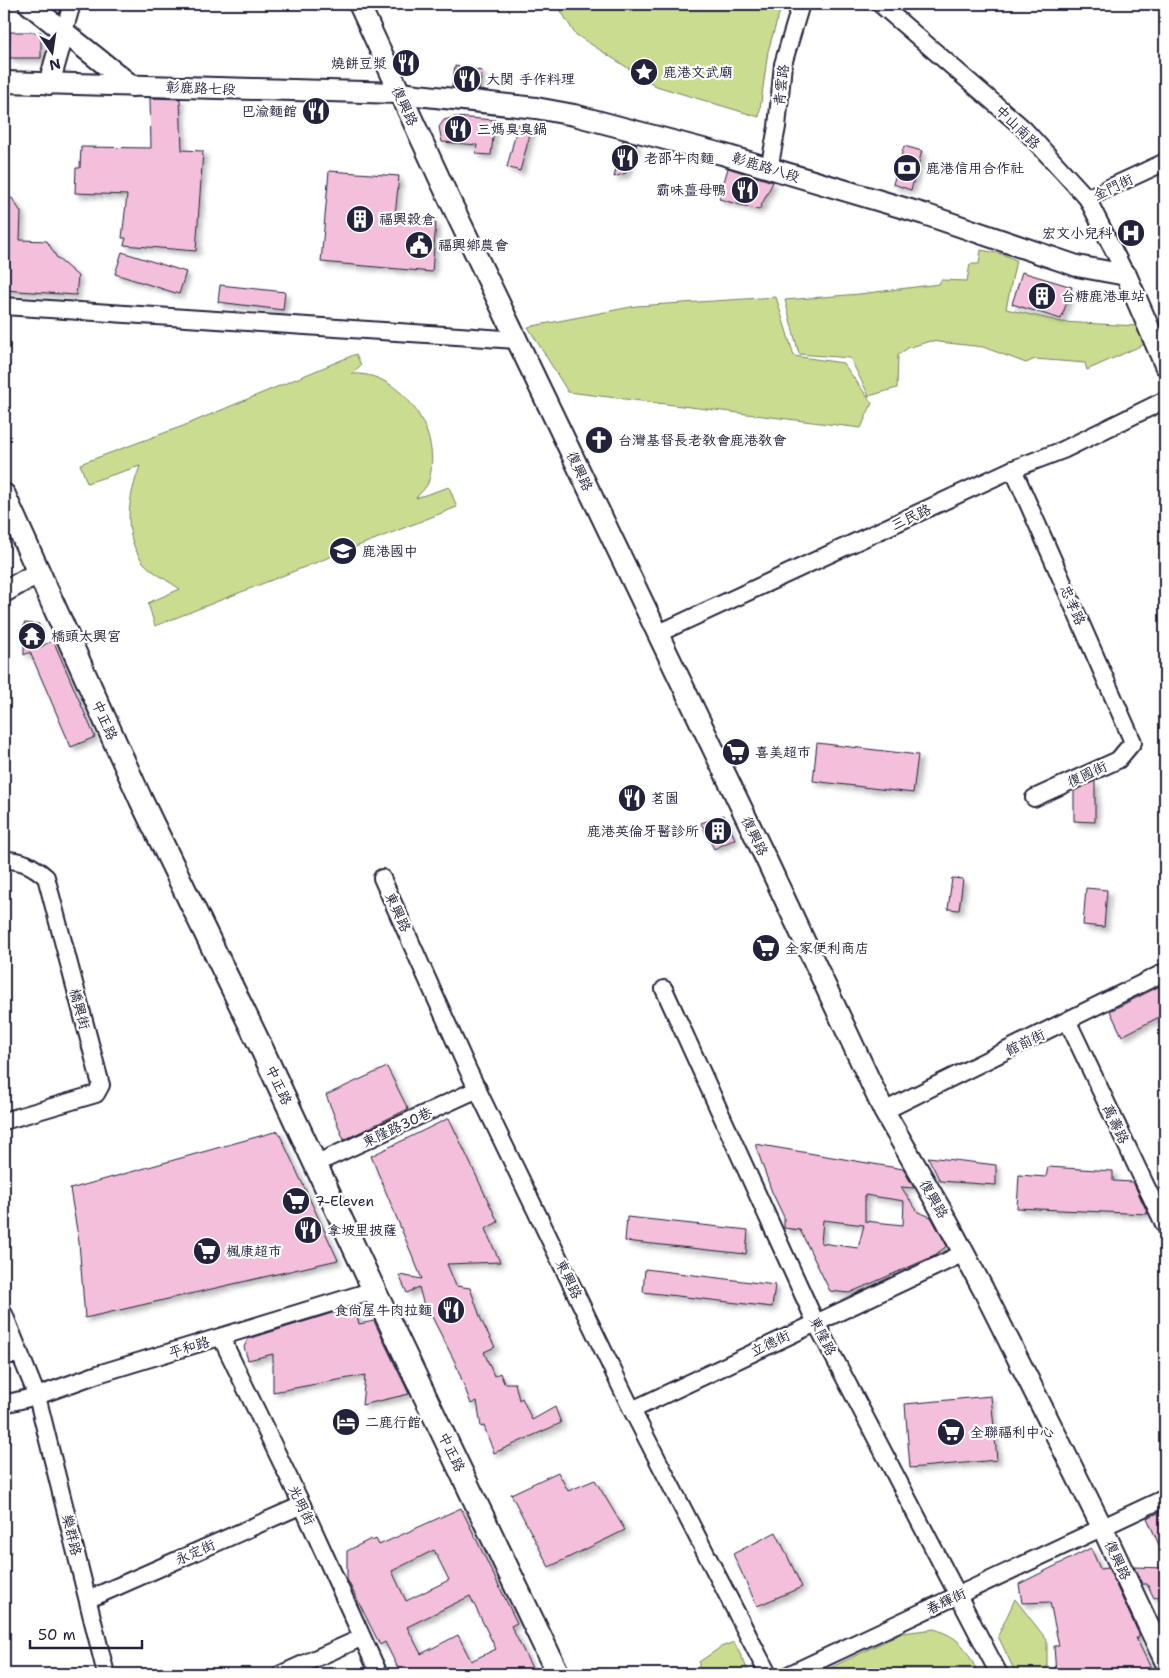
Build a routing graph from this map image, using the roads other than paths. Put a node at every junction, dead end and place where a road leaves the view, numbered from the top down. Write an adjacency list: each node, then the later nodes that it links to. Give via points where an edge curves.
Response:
1 (29, 4): 6 (street)
2 (72, 4): 6 (street)
3 (359, 4): 10 (street, 復興路)
4 (800, 4): 12 (street, 青雲路, via 783,64)
5 (880, 4): 13 (street, 中山南路, via 1023,128)
6 (64, 30): 8 (street); 9 (street)
7 (4, 82): 8 (street, 彰鹿路七段)
8 (49, 84): 9 (street, 彰鹿路七段)
9 (132, 86): 10 (street, 彰鹿路七段)
10 (399, 93): 12 (street, 彰鹿路八段, via 536,108); 16 (street, 復興路)
11 (1165, 162): 13 (street, 金門街)
12 (769, 169): 14 (street, 彰鹿路八段, via 924,214 1077,266)
13 (1087, 198): 14 (street, 中山南路)
14 (1126, 275): 17 (street)
15 (4, 306): 16 (street)
16 (518, 340): 23 (street, 復興路)
17 (1165, 364)
18 (1165, 400): 19 (street, 三民路, via 1063,450)
19 (1014, 469): 23 (street, 三民路); 24 (street, 忠孝路)
20 (4, 495): 21 (main road, 中正路)
21 (38, 572): 22 (street); 34 (main road, 中正路, via 141,800)
22 (4, 592)
23 (657, 634): 32 (street, 復興路)
24 (1133, 742): 25 (street, 復國街, via 1118,760)
25 (1034, 798)
26 (4, 860): 33 (street, 橋興街, via 18,860 33,866 46,877 101,1084 96,1094)
27 (382, 878): 31 (street, 東興路)
28 (1165, 972): 30 (street, 館前街)
29 (664, 989): 39 (street, 東隆路)
30 (1068, 1022): 32 (street, 館前街); 35 (street, 萬壽路)
31 (478, 1089): 34 (street, 東隆路30巷); 44 (street, 東興路)
32 (884, 1111): 36 (street, 復興路)
33 (4, 1122)
34 (315, 1164): 37 (main road, 中正路)
35 (1165, 1226)
36 (964, 1252): 39 (street, 立德街); 47 (street, 復興路)
37 (374, 1290): 40 (street, 平和路); 55 (main road, 中正路)
38 (4, 1314): 41 (street, 樂群路)
39 (815, 1321): 44 (street, 立德街); 48 (street, 東隆路)
40 (220, 1337): 42 (street, 平和路); 46 (street, 光明街)
41 (12, 1355): 42 (street, 樂群路)
42 (37, 1396): 43 (street, 平和路); 49 (street, 樂群路)
43 (4, 1404)
44 (632, 1410): 56 (street, 東興路)
45 (1165, 1498): 47 (street, 春輝街)
46 (302, 1505): 49 (street, 永定街); 50 (street, 光明街)
47 (1103, 1528): 48 (street, 春輝街); 51 (street, 復興路)
48 (959, 1595): 57 (street, 春輝街); 58 (street, 東隆路)
49 (89, 1599): 52 (street, 樂群路)
50 (361, 1638): 53 (street); 54 (street, 光明街)
51 (1165, 1661)
52 (106, 1674)
53 (281, 1674)
54 (379, 1674)
55 (558, 1674)
56 (768, 1674)
57 (790, 1674)
58 (999, 1674)

